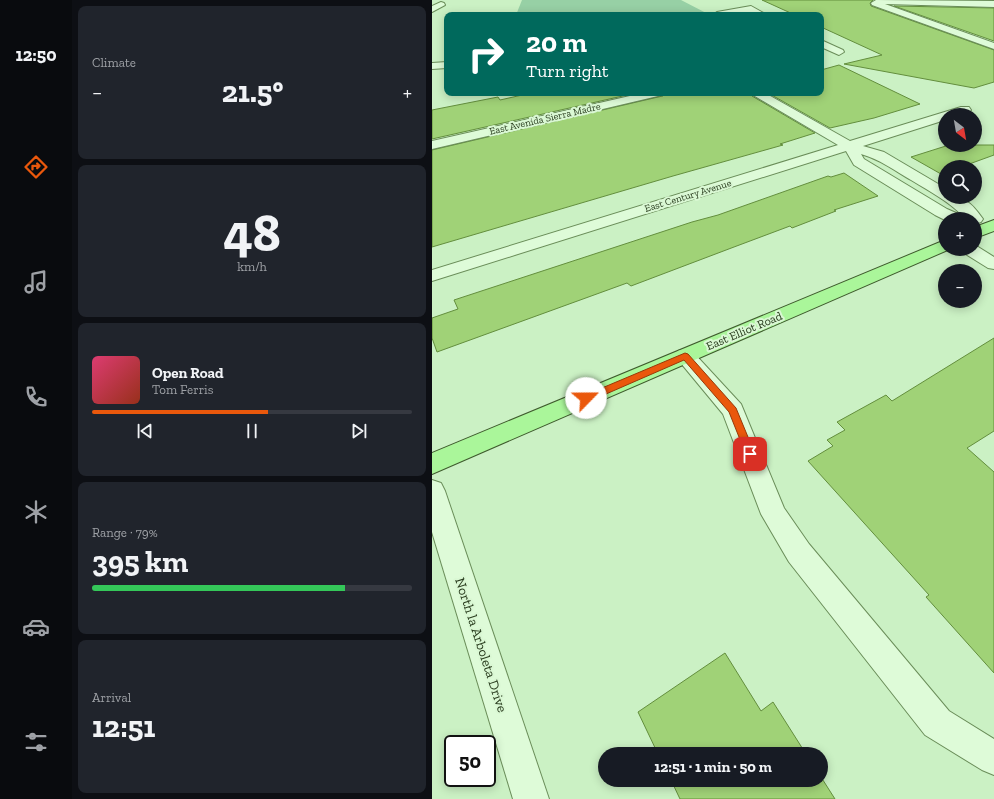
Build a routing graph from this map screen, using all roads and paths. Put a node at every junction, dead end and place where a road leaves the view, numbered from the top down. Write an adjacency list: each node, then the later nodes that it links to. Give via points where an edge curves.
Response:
1 (994, 4): 7 (street, via 882,1 876,3)
2 (441, 5): 3 (street)
3 (432, 9)
4 (734, 12): 5 (street, via 751,9)
5 (757, 12)
6 (824, 44): 8 (street, via 839,52)
7 (994, 46)
8 (824, 55)
9 (444, 65): 10 (street)
10 (432, 66)
11 (645, 96): 14 (street, East Avenida Sierra Madre)
12 (762, 96): 15 (street)
13 (938, 118): 15 (street, East Century Avenue)
14 (432, 145)
15 (849, 146): 16 (street, via 879,155); 18 (street, via 859,162); 23 (street, East Century Avenue)
16 (938, 190)
17 (962, 204): 19 (street)
18 (941, 212)
19 (969, 212)
20 (938, 248): 24 (main road, East Elliot Road)
21 (981, 256): 22 (street)
22 (994, 264)
23 (432, 276)
24 (685, 356): 25 (main road, East Elliot Road); 27 (street, via 733,410 774,514 799,553 937,723)
25 (432, 464)
26 (432, 491): 28 (street, North la Arboleta Drive)
27 (994, 758)
28 (531, 799)

